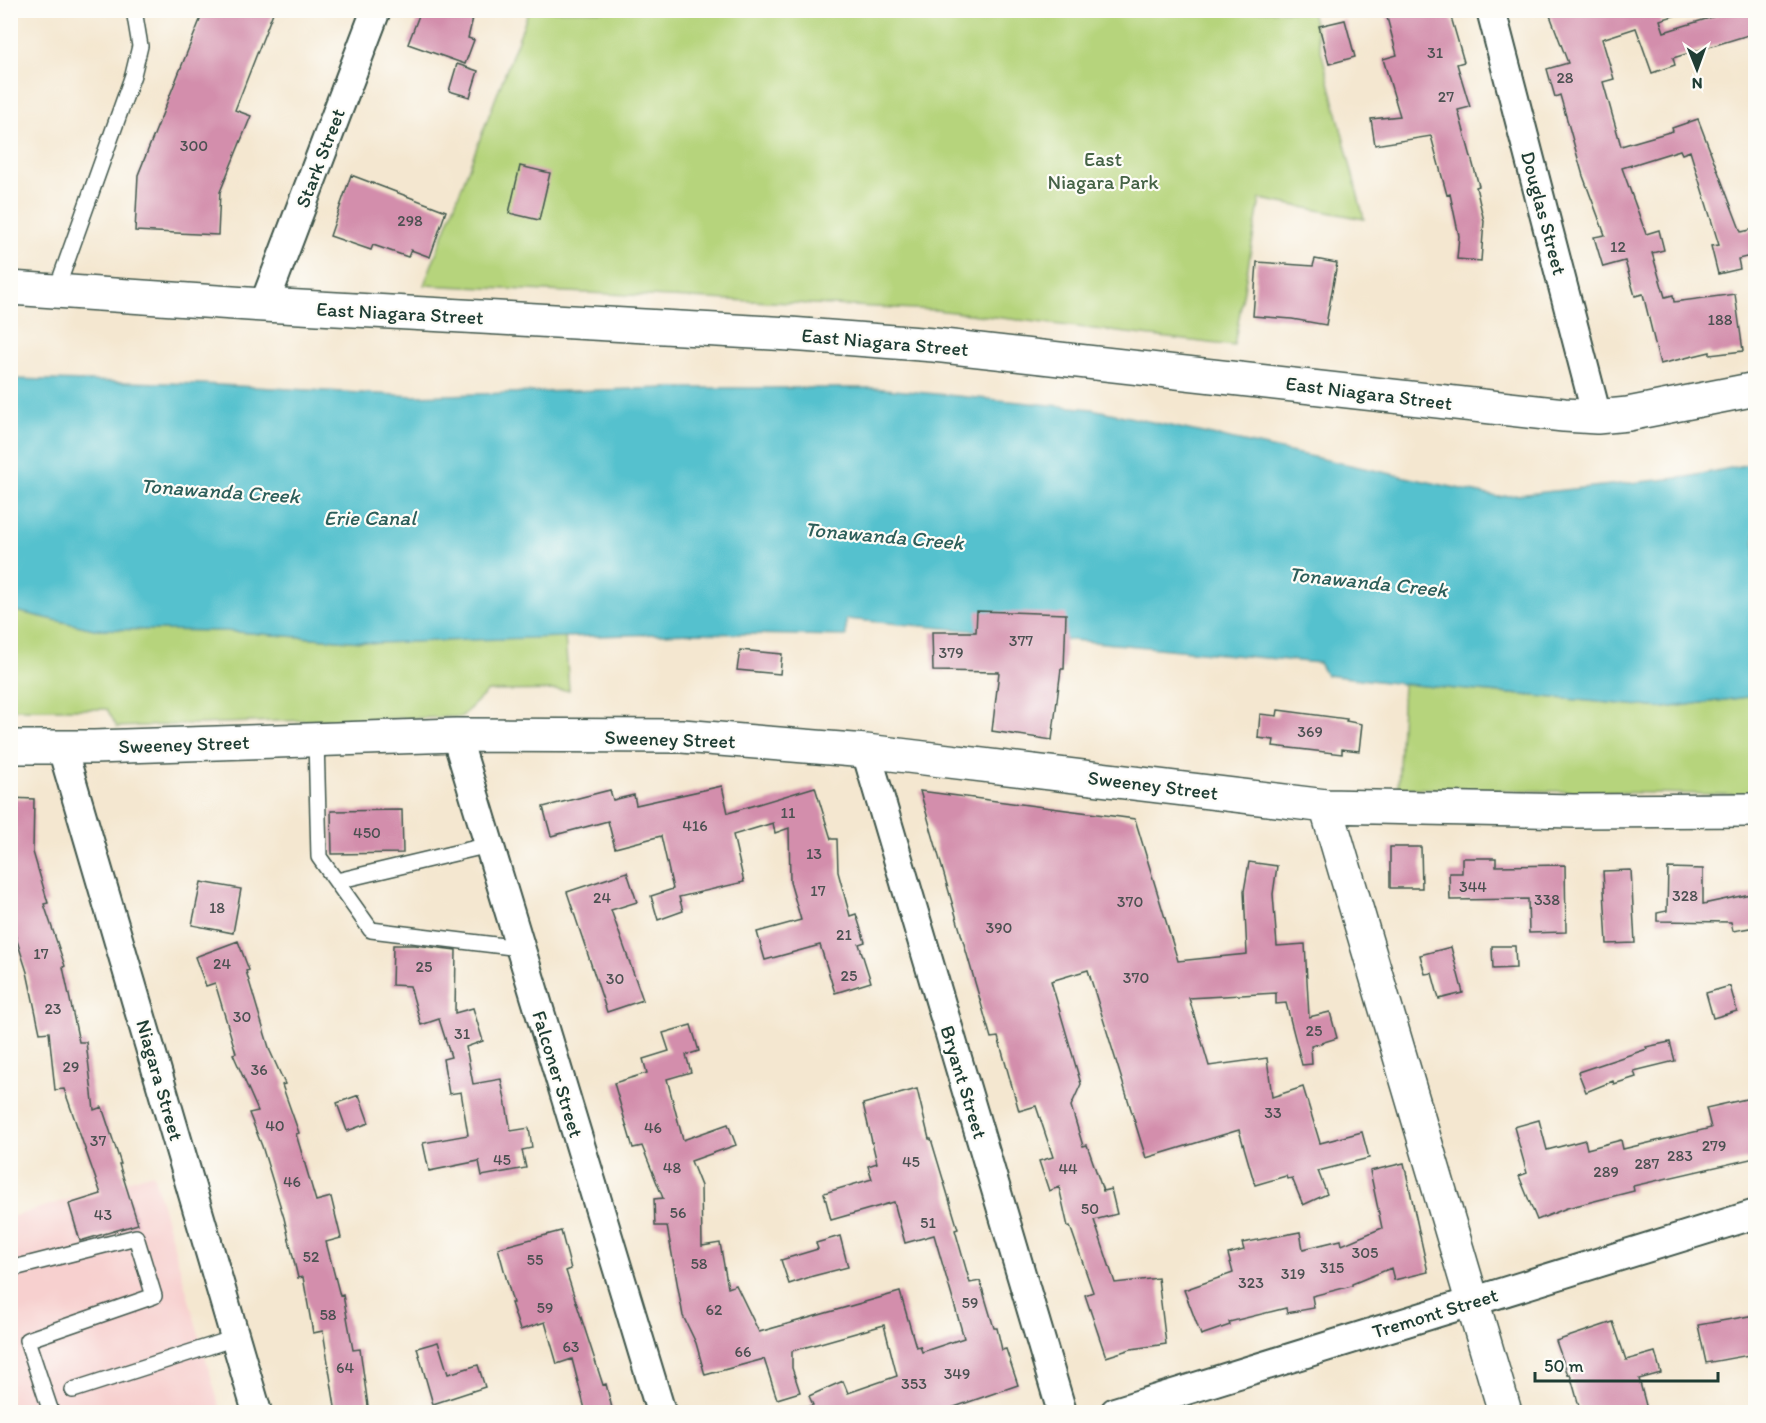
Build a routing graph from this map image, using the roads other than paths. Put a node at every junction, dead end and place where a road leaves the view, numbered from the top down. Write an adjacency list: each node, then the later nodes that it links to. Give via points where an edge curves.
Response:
1 (134, 10): 5 (lane, via 140,45 133,75)
2 (376, 10): 6 (street, Stark Street)
3 (1491, 10): 8 (street, Douglas Street)
4 (10, 288): 5 (street, East Niagara Street)
5 (56, 291): 6 (street, East Niagara Street)
6 (264, 305): 8 (street, East Niagara Street, via 934,345)
7 (1755, 389): 8 (street, East Niagara Street)
8 (1597, 417)
9 (456, 735): 10 (street, Sweeney Street); 13 (street, Sweeney Street, via 682,736); 16 (street, Falconer Street)
10 (316, 740): 12 (street, Sweeney Street); 17 (lane, via 319,857)
11 (10, 747): 12 (street, Sweeney Street)
12 (62, 748): 22 (street, Niagara Street)
13 (866, 751): 14 (street, Sweeney Street); 27 (street, Bryant Street)
14 (1326, 806): 15 (street, Sweeney Street); 21 (street)
15 (1755, 810)
16 (489, 845): 17 (lane); 18 (street, Falconer Street)
17 (337, 881): 18 (lane, via 371,930)
18 (520, 948): 26 (street, Falconer Street)
19 (1755, 1214): 21 (street, Tremont Street)
20 (10, 1269): 24 (lane, via 136,1236 154,1296 27,1340)
21 (1472, 1301): 28 (street, Tremont Street); 29 (street)
22 (235, 1338): 23 (lane); 25 (street, Niagara Street)
23 (73, 1390)
24 (51, 1413)
25 (257, 1413)
26 (661, 1413)
27 (1062, 1413)
28 (1115, 1413)
29 (1505, 1413)

